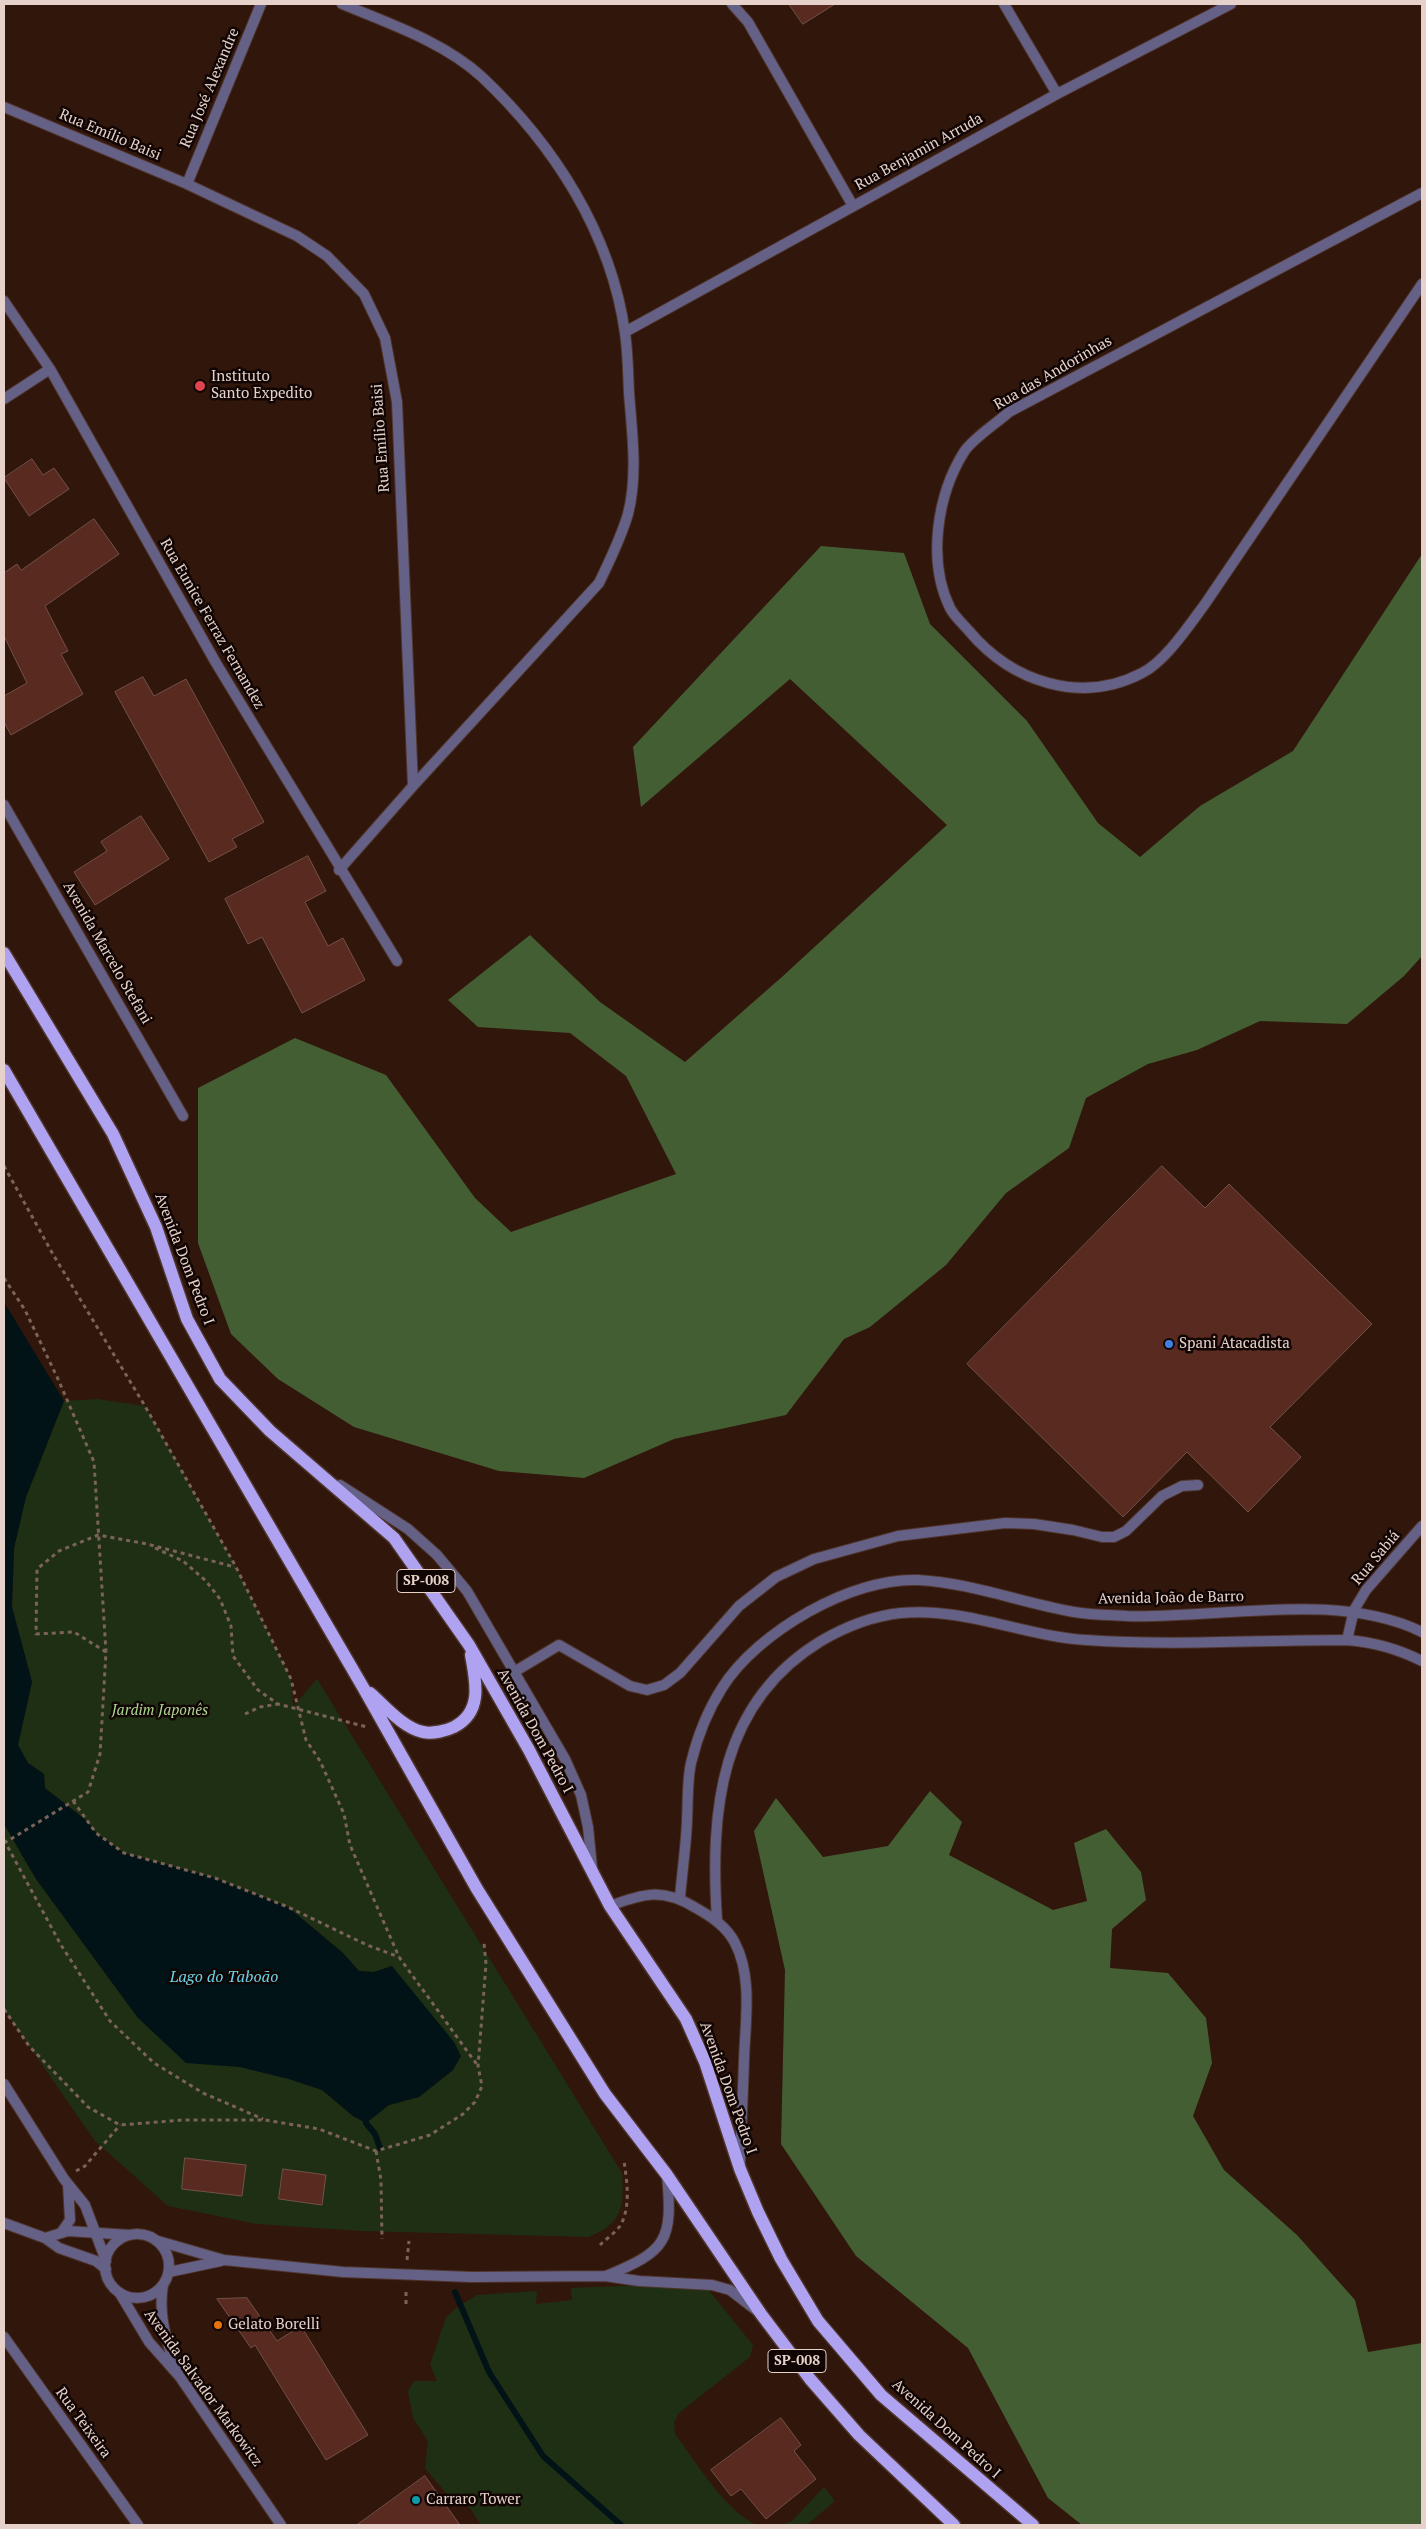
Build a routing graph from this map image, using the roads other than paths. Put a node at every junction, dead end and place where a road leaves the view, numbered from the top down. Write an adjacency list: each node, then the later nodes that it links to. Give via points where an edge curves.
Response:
1 (262, 4): 8 (street, Rua José Alexandre)
2 (342, 4): 15 (street, via 428,39 481,76 540,140 585,208 611,272)
3 (732, 4): 11 (street, via 748,22)
4 (1004, 4): 6 (street)
5 (1230, 4): 6 (street, Rua Benjamin Arruda)
6 (1057, 94): 11 (street, Rua Benjamin Arruda)
7 (4, 106): 8 (street, Rua Emílio Baisi)
8 (187, 184): 18 (street, Rua Emílio Baisi, via 297,236 327,256 364,294 385,338 397,402)
9 (1422, 192): 12 (street, Rua das Andorinhas)
10 (1422, 199): 12 (street, Rua das Andorinhas)
11 (853, 206): 15 (street, Rua Benjamin Arruda)
12 (1401, 206): 13 (street, Rua das Andorinhas, via 1009,412 965,450 946,488 938,531 939,572 950,609 982,647 1019,672 1063,688 1102,688 1144,673 1177,642 1205,604)
13 (1422, 284)
14 (4, 301): 16 (street, Rua Eunice Ferraz Fernandez)
15 (625, 332): 18 (street, via 634,456 628,511 618,544 599,583)
16 (50, 369): 17 (street); 20 (street, Rua Eunice Ferraz Fernandez, via 216,663)
17 (4, 399)
18 (413, 786): 20 (street)
19 (4, 805): 24 (street, Avenida Marcelo Stefani)
20 (340, 870): 22 (street, Rua Eunice Ferraz Fernandez)
21 (4, 953): 25 (main road, Avenida Dom Pedro I / SP-008, via 113,1134 156,1227 187,1319 220,1379)
22 (397, 961)
23 (4, 1070): 34 (main road, SP-008)
24 (183, 1116)
25 (308, 1465): 31 (main road, Avenida Dom Pedro I / SP-008, via 394,1538); 33 (street, via 408,1529 437,1555 466,1591)
26 (1198, 1485): 33 (street, via 1182,1486 1162,1496 1126,1531 1114,1537 1034,1524 1005,1523 898,1536 814,1559 776,1577 739,1606 680,1673 664,1685 648,1690 630,1686 559,1645)
27 (1422, 1526): 28 (street, Rua Sabiá, via 1366,1590)
28 (1354, 1610): 29 (street, Avenida João de Barro, via 1407,1624); 30 (street, Rua Sabiá); 36 (street, Avenida João de Barro, via 1129,1616 1084,1613 970,1586 916,1580 843,1595 796,1618 754,1650 723,1687 702,1728 691,1765)
29 (1422, 1632)
30 (1347, 1640): 32 (street, via 1404,1652); 38 (street, via 1134,1643 1084,1640 944,1614 902,1613 871,1618 836,1632 797,1656 756,1699 733,1744 723,1781 717,1838 715,1888)
31 (469, 1645): 34 (main road, via 476,1685 474,1707 463,1723 447,1731 424,1733 408,1725); 35 (main road, Avenida Dom Pedro I / SP-008, via 529,1750)
32 (1422, 1661)
33 (514, 1672): 35 (street, via 565,1759 581,1795)
34 (364, 1688): 41 (main road, SP-008, via 477,1890 605,2094)
35 (592, 1875): 37 (main road, Avenida Dom Pedro I / SP-008)
36 (680, 1898): 37 (street, via 658,1893); 38 (street)
37 (610, 1906): 40 (main road, Avenida Dom Pedro I / SP-008, via 686,2019)
38 (718, 1920): 40 (street, via 736,1943 744,1972 746,2010)
39 (4, 2084): 42 (street)
40 (740, 2170): 61 (main road, Avenida Dom Pedro I / SP-008, via 781,2259 818,2321 881,2395)
41 (668, 2175): 52 (street, via 668,2228 660,2246 646,2258); 55 (main road, SP-008)
42 (66, 2182): 44 (street, via 70,2220); 45 (street, via 85,2205)
43 (4, 2223): 47 (street)
44 (61, 2232): 45 (street); 47 (street)
45 (96, 2232): 46 (street); 50 (street)
46 (130, 2235): 48 (street, via 145,2235); 50 (street, via 112,2246)
47 (45, 2238): 50 (street, via 55,2246)
48 (158, 2241): 49 (street); 51 (street, via 168,2254)
49 (224, 2260): 51 (street); 52 (street, via 382,2275)
50 (106, 2265): 54 (street, via 108,2278)
51 (169, 2272): 53 (street)
52 (605, 2276): 55 (street, via 712,2285 730,2290)
53 (163, 2285): 54 (street, via 149,2296 128,2296); 57 (street, via 161,2305 168,2343)
54 (119, 2292): 57 (street, Avenida Salvador Markowicz, via 149,2342)
55 (761, 2314): 60 (main road, SP-008, via 810,2379 859,2435)
56 (4, 2338): 58 (street, Rua Teixeira)
57 (180, 2377): 59 (street, Avenida Salvador Markowicz)
58 (138, 2525)
59 (281, 2525)
60 (954, 2525)
61 (1033, 2525)

